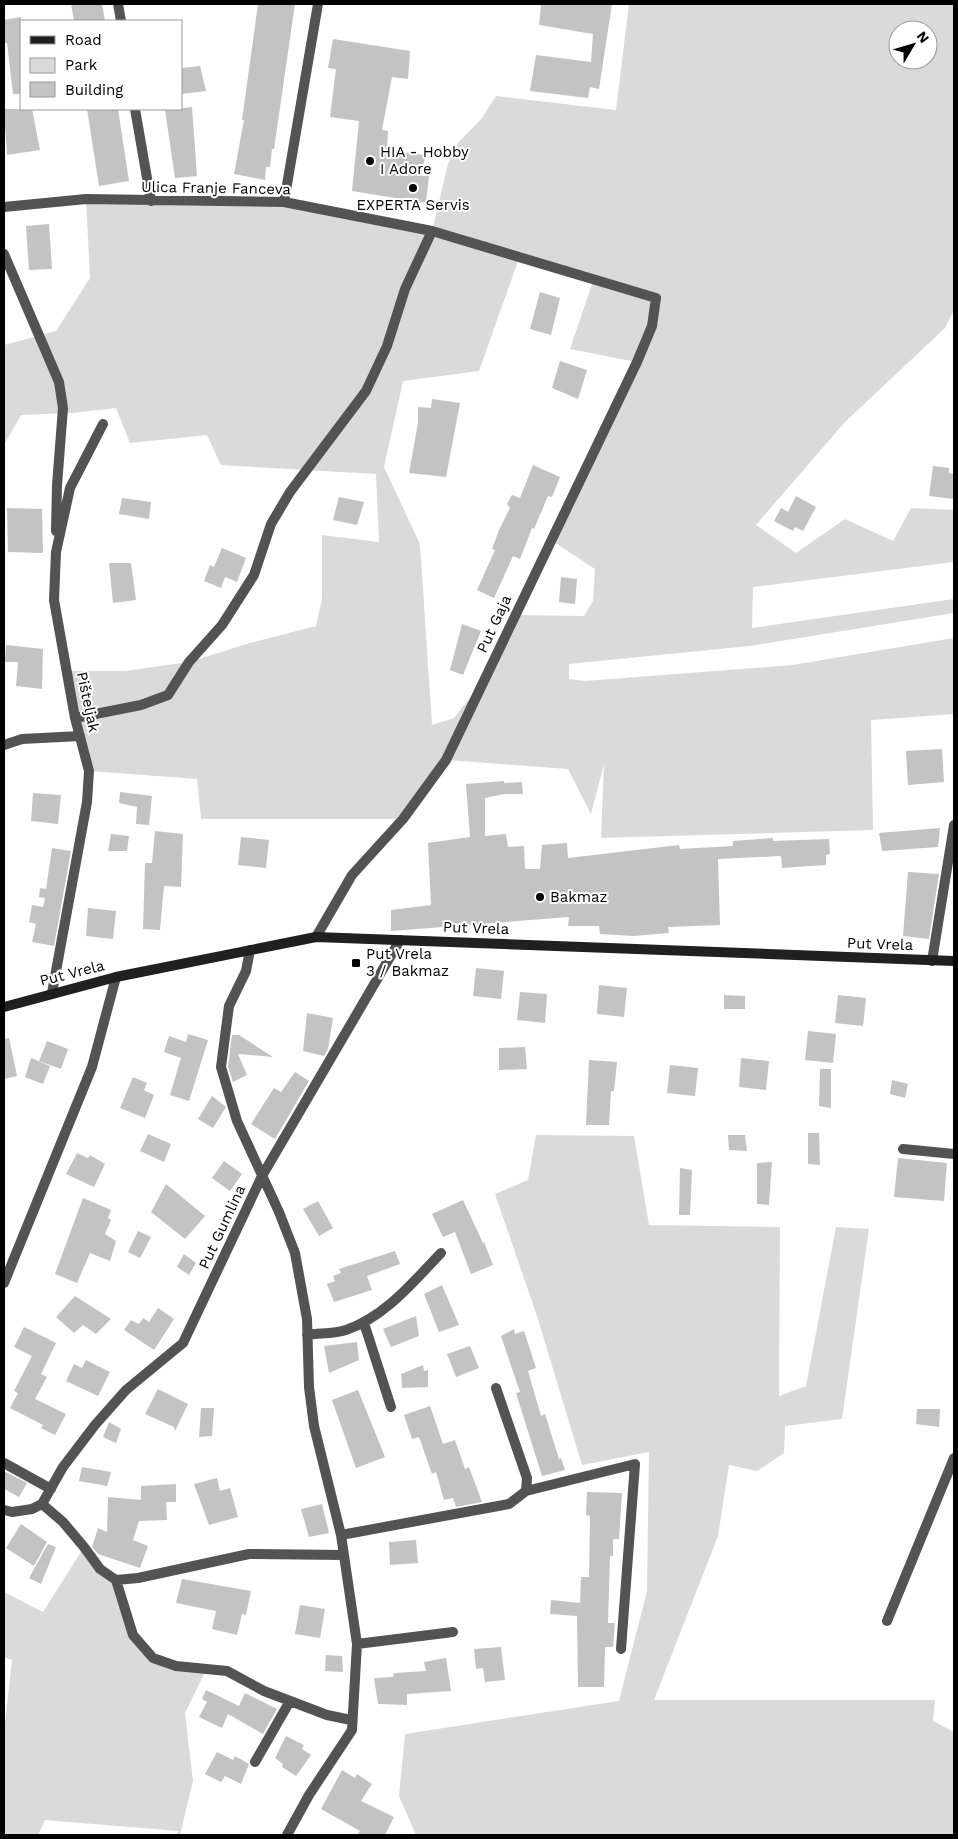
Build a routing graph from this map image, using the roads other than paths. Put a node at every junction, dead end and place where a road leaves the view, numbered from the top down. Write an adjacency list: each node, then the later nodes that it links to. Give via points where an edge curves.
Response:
1 (118, 4): 3 (street)
2 (318, 4): 6 (street)
3 (121, 20)
4 (135, 110): 5 (street)
5 (151, 201): 6 (street, Ulica Franje Fanceva); 7 (street, Ulica Franje Fanceva, via 86,199)
6 (284, 202): 8 (street, Ulica Franje Fanceva)
7 (4, 207)
8 (432, 231): 10 (street, Ulica Franje Fanceva); 13 (street, via 405,289 387,346 366,392 285,500 271,524 254,575 222,625 189,662 168,695 141,705)
9 (4, 254): 12 (street, via 59,382 63,408 56,485)
10 (656, 298): 17 (street, Put Gaja, via 652,326 636,362 446,760 403,819 352,875)
11 (103, 424): 12 (street, Pišteljak, via 70,488)
12 (56, 552): 13 (street, Pišteljak, via 54,600)
13 (75, 718): 14 (street, Pišteljak)
14 (80, 736): 15 (street, via 22,739); 23 (street, Pišteljak, via 89,771 86,802)
15 (4, 745)
16 (954, 824): 20 (street)
17 (316, 937): 18 (main road, Put Vrela); 19 (main road, Put Vrela)
18 (400, 940): 20 (main road, Put Vrela); 27 (street, Put Gumlina)
19 (250, 950): 22 (main road, Put Vrela); 27 (street, via 246,971 229,1006 221,1068 237,1121)
20 (932, 961): 21 (main road, Put Vrela)
21 (954, 962)
22 (116, 977): 23 (main road, Put Vrela); 29 (street, via 92,1067)
23 (52, 993): 24 (main road, Put Vrela)
24 (4, 1007)
25 (903, 1149): 26 (street)
26 (954, 1154)
27 (262, 1176): 31 (street, via 296,1253); 36 (street, Put Gumlina, via 183,1343 126,1390 63,1467)
28 (441, 1253): 30 (street, via 402,1294)
29 (4, 1284)
30 (364, 1323): 31 (street, via 344,1331); 33 (street)
31 (307, 1335): 40 (street, via 314,1426)
32 (496, 1388): 37 (street, via 527,1478)
33 (391, 1407)
34 (954, 1458): 43 (street)
35 (4, 1463): 36 (street)
36 (51, 1489): 38 (street, Put Gumlina)
37 (526, 1491): 40 (street, via 509,1504); 46 (street, via 635,1464)
38 (42, 1504): 39 (street, via 32,1509); 42 (street, via 63,1522 100,1570)
39 (4, 1510)
40 (341, 1535): 41 (street)
41 (344, 1555): 42 (street, via 249,1554); 45 (street)
42 (116, 1580): 47 (street, via 133,1634 153,1658 176,1666 227,1671)
43 (887, 1621)
44 (453, 1632): 45 (street)
45 (357, 1644): 48 (street)
46 (621, 1649)
47 (290, 1701): 48 (street); 49 (street)
48 (351, 1720): 50 (street, via 352,1730)
49 (255, 1762)
50 (287, 1835)

